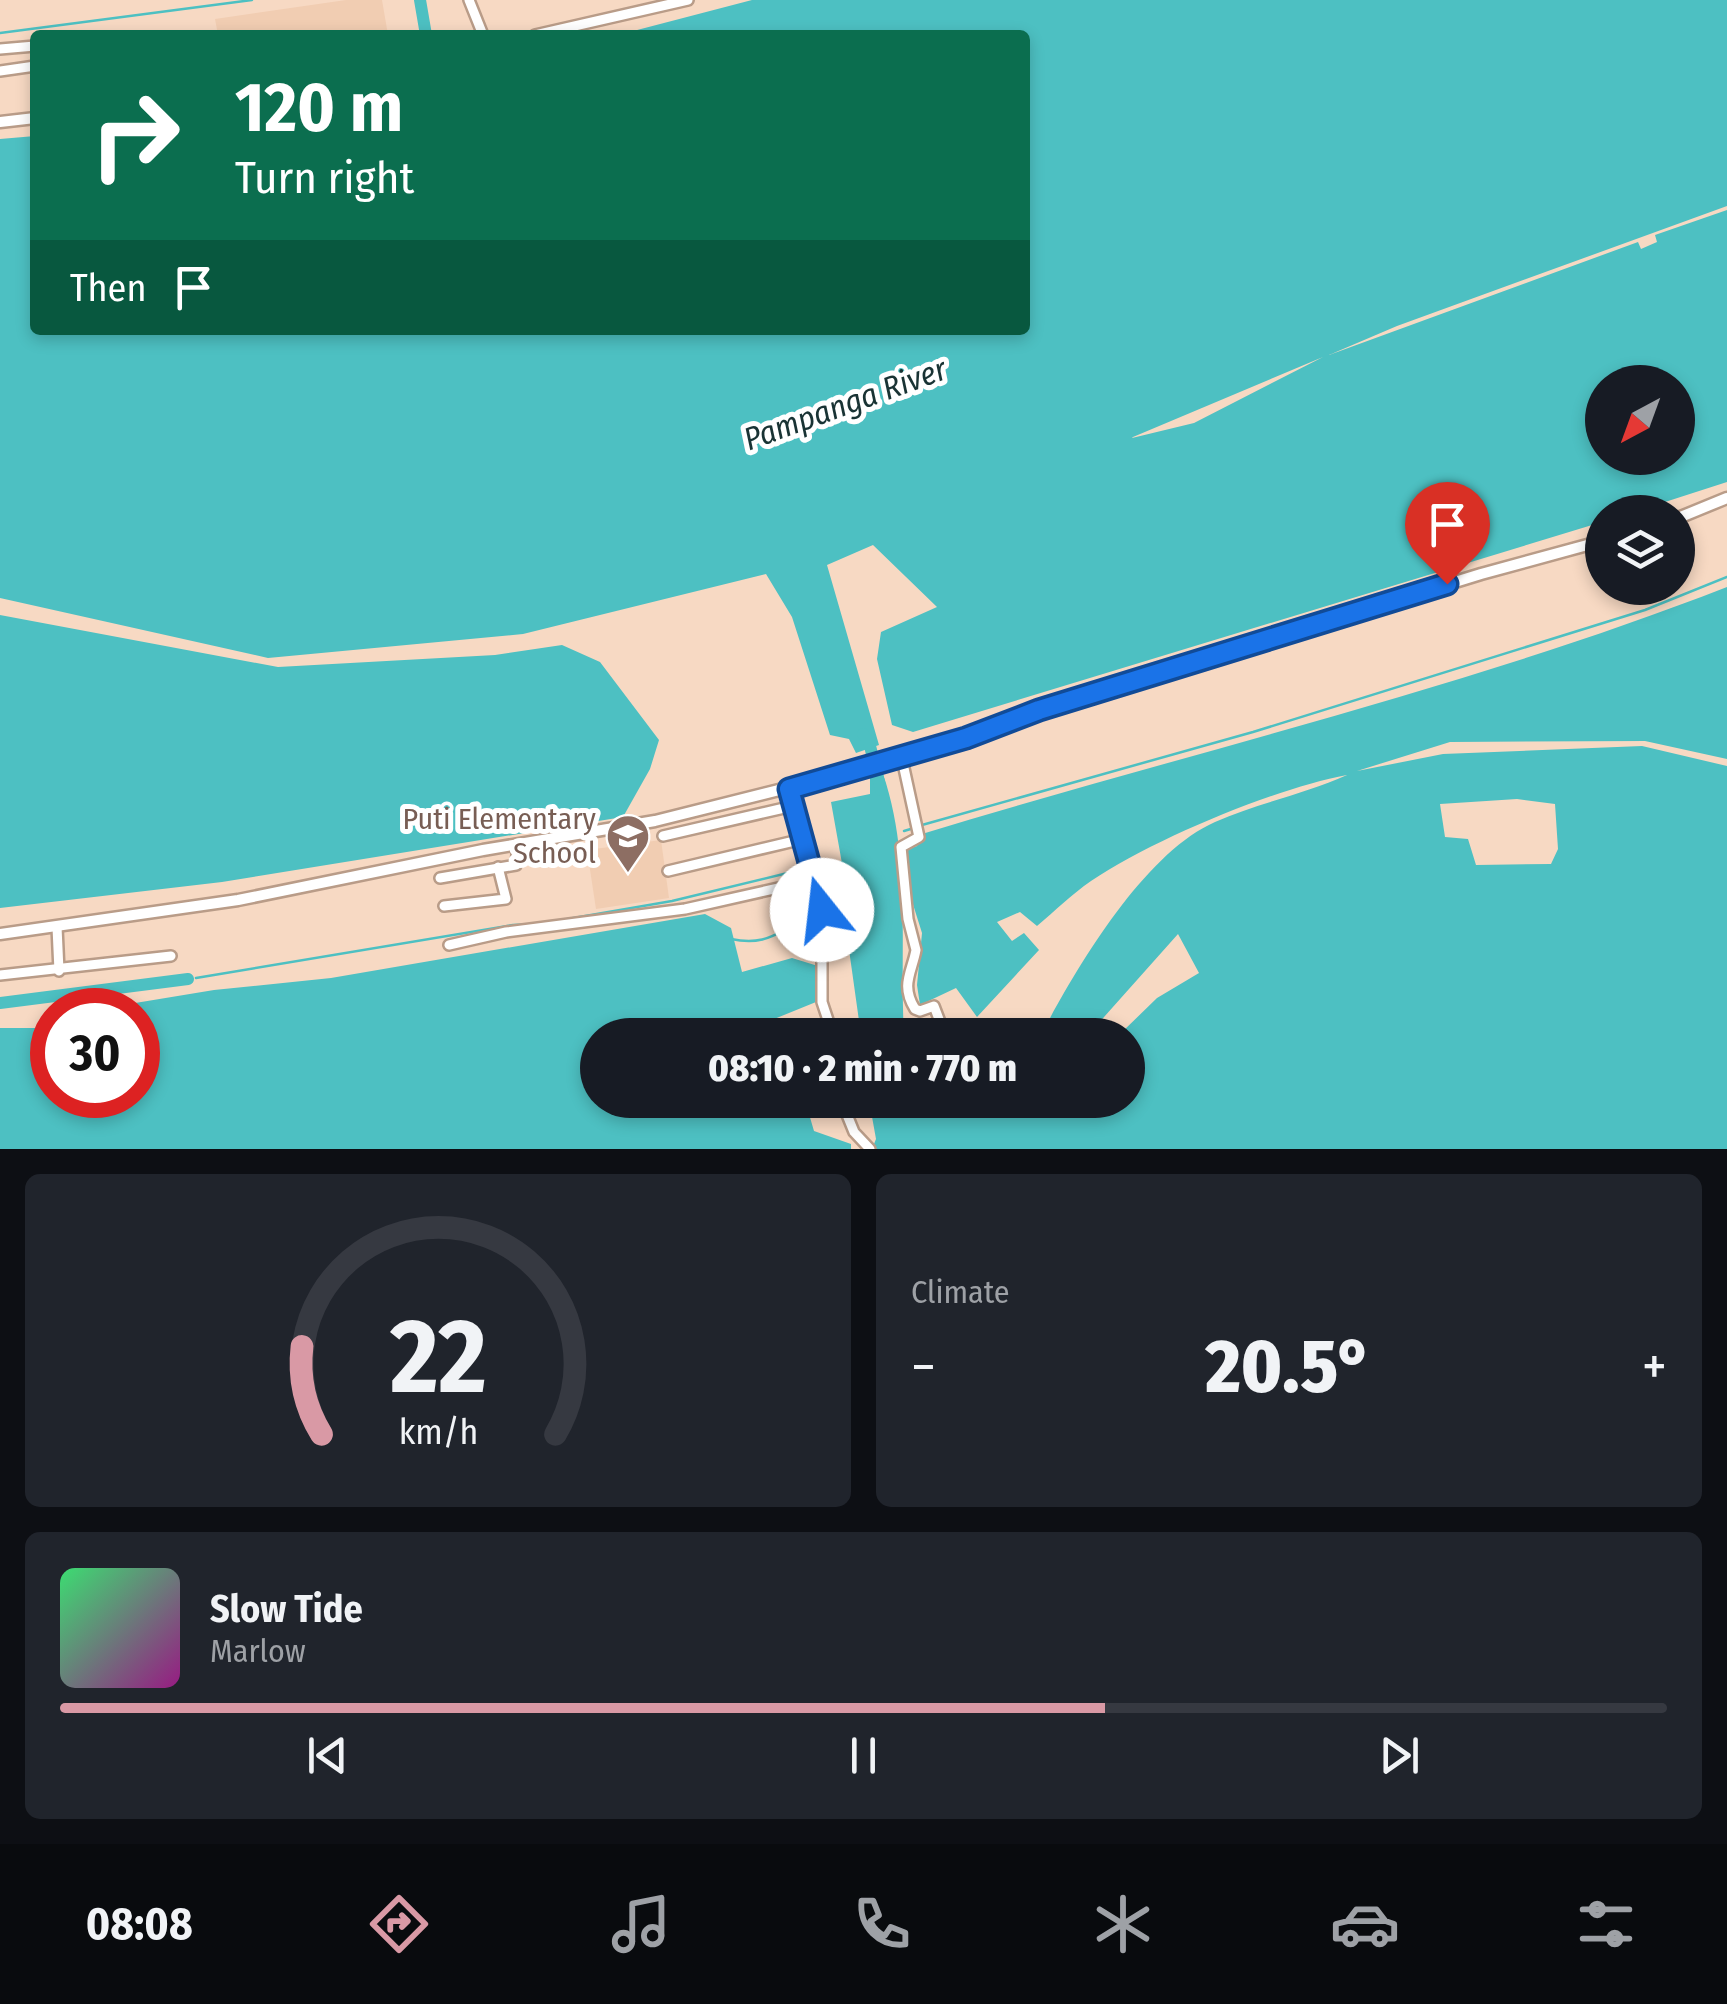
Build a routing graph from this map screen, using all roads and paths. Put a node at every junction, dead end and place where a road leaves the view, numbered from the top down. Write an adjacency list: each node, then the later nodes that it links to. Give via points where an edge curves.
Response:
1 (468, 0): 3 (street)
2 (688, 0): 4 (street)
3 (482, 30)
4 (556, 30)
5 (30, 46): 6 (street)
6 (0, 49)
7 (30, 67): 8 (street)
8 (0, 71)
9 (30, 119): 10 (street)
10 (0, 122)
11 (1727, 498): 12 (street)
12 (1695, 511)
13 (1585, 546): 14 (street, via 1054,705)
14 (896, 760): 15 (street); 32 (street, via 919,836 901,847 916,950 907,969 908,991 915,1009 934,1006)
15 (789, 789): 16 (street); 19 (street)
16 (793, 806): 17 (street); 18 (street)
17 (662, 836)
18 (804, 839): 21 (street); 23 (street)
19 (518, 844): 20 (street, via 516,865); 25 (street, via 238,900)
20 (498, 867): 22 (street); 24 (street, via 506,899)
21 (668, 870)
22 (440, 878)
23 (814, 880): 27 (street, via 685,909 506,932); 31 (street, via 824,928)
24 (444, 906)
25 (57, 927): 26 (street); 29 (street)
26 (0, 934)
27 (449, 946)
28 (171, 956): 29 (street)
29 (59, 970): 30 (street)
30 (0, 975)
31 (827, 1018)
32 (939, 1018)
33 (848, 1118): 34 (street)
34 (870, 1149)

